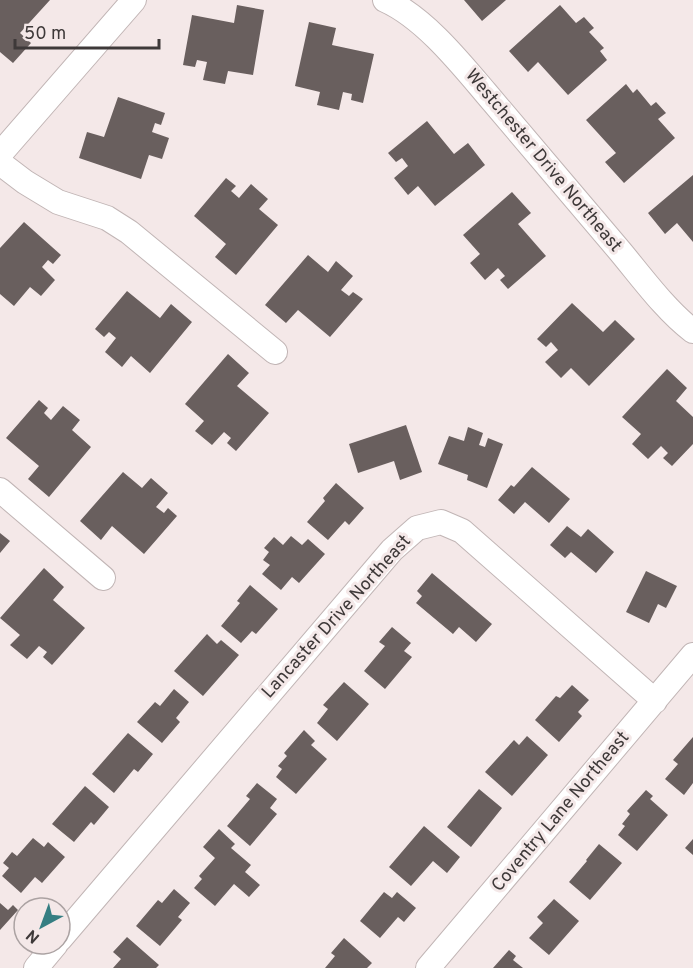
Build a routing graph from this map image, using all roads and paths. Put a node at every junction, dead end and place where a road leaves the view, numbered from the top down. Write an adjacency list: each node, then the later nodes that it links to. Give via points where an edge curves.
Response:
1 (134, 0): 3 (street)
2 (385, 0): 5 (street, Westchester Drive Northeast, via 430,32 465,68 654,291)
3 (0, 154)
4 (0, 163): 6 (street, via 58,202 107,218 129,232)
5 (693, 331)
6 (275, 352)
7 (0, 490): 8 (street)
8 (103, 578)
9 (693, 655): 10 (street, Coventry Lane Northeast)
10 (656, 701): 11 (street, Lancaster Drive Northeast, via 462,531 441,522 417,528 392,550); 14 (street, Coventry Lane Northeast)
11 (72, 925)
12 (46, 956): 13 (street)
13 (36, 968)
14 (428, 968)

